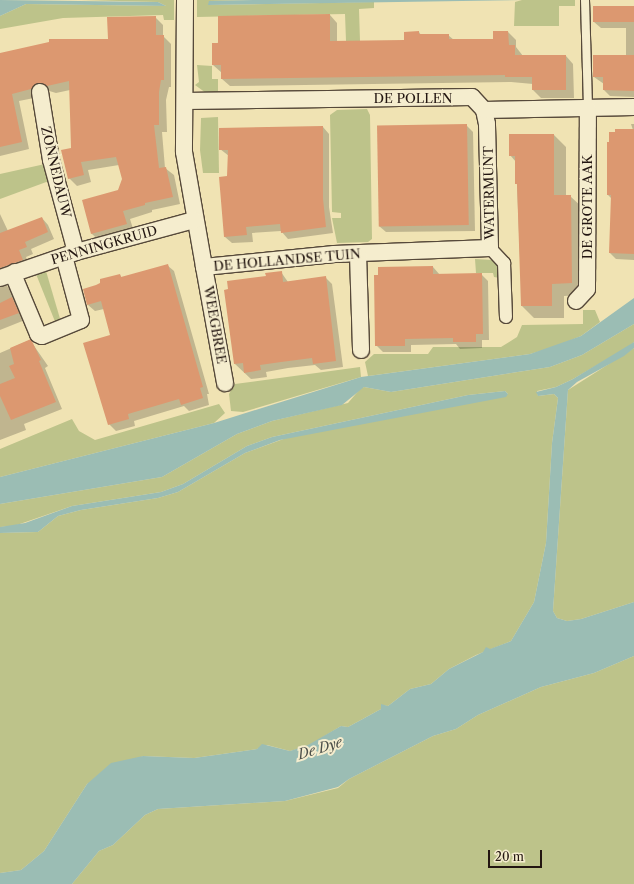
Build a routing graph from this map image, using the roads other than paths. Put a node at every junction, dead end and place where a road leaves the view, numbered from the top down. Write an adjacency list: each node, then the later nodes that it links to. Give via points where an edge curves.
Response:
1 (185, 0): 4 (street, DE HOLLANDSE TUIN)
2 (585, 0): 6 (lane)
3 (40, 92): 10 (street, ZONNEDAUW)
4 (185, 101): 7 (street, DE POLLEN, via 472,97); 8 (street, DE HOLLANDSE TUIN, via 184,152)
5 (634, 107): 6 (street)
6 (588, 109): 7 (street); 15 (street, DE GROTE AAK, via 587,289)
7 (484, 110): 9 (street, WATERMUNT, via 487,124)
8 (194, 220): 10 (street, PENNINGKRUID); 12 (street, DE HOLLANDSE TUIN)
9 (490, 248): 11 (street, DE HOLLANDSE TUIN); 16 (street, WATERMUNT, via 504,263)
10 (70, 254): 13 (street, PENNINGKRUID); 13 (street, ZONNEDAUW, via 81,320 42,336 35,327 15,279)
11 (358, 254): 12 (street, DE HOLLANDSE TUIN); 17 (street)
12 (204, 267): 18 (street, WEEGBREE)
13 (15, 272): 14 (street, PENNINGKRUID)
14 (0, 278)
15 (576, 301)
16 (506, 317)
17 (361, 350)
18 (225, 384)

